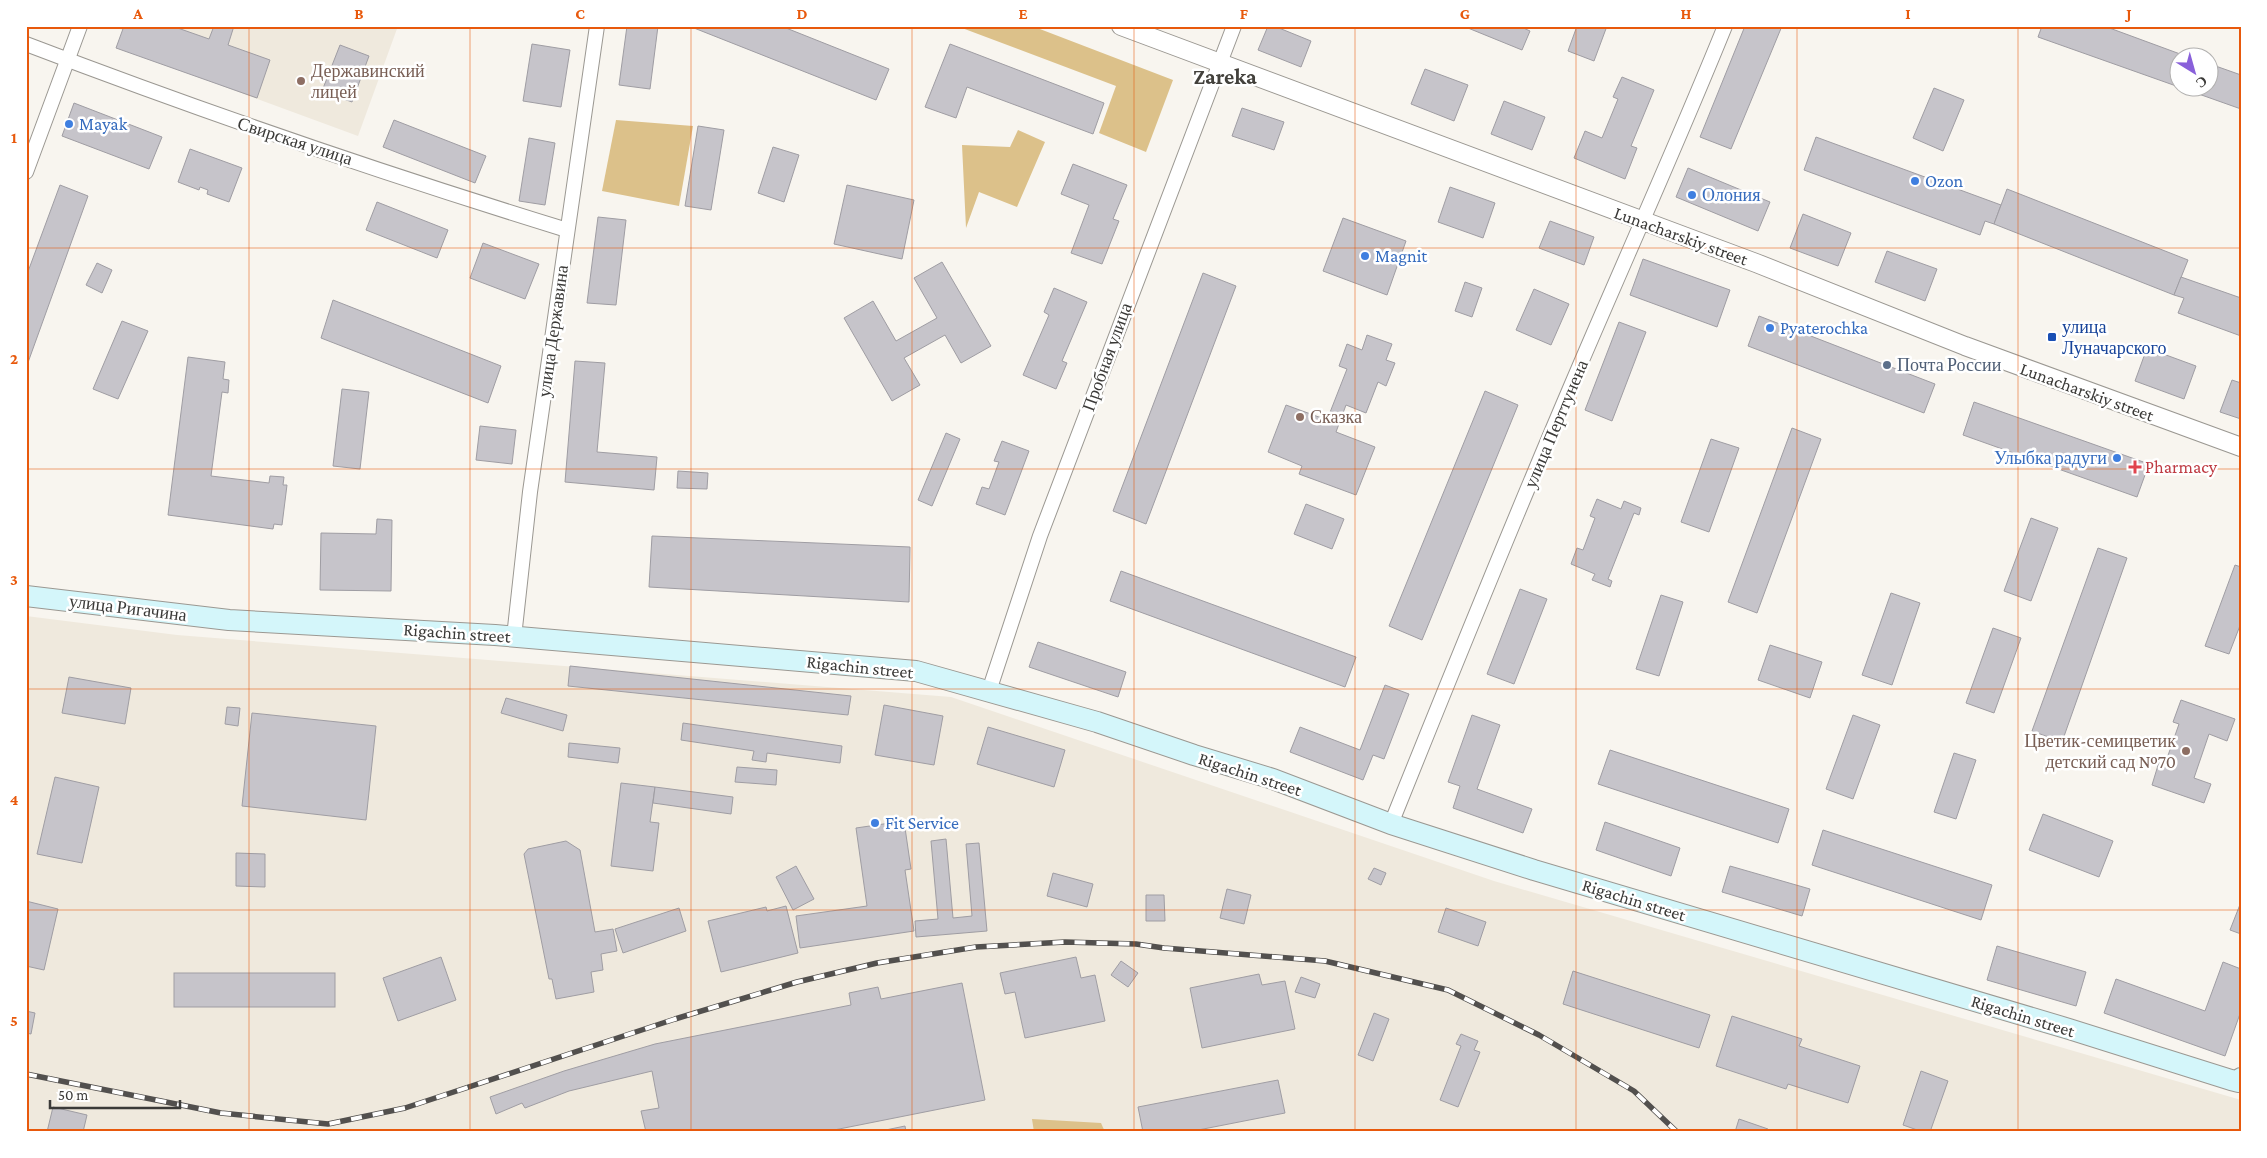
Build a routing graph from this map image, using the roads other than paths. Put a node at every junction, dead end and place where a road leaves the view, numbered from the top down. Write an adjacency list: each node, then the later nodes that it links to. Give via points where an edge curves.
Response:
1 (80, 26): 7 (street)
2 (597, 26): 11 (street, улица Державина)
3 (1122, 26): 8 (street, Lunacharskiy street)
4 (1234, 26): 8 (street, Пробная улица)
5 (1725, 26): 10 (street, улица Перттунена)
6 (26, 44): 7 (street, Свирская улица)
7 (67, 60): 9 (street); 11 (street, Свирская улица, via 219,115)
8 (1221, 64): 10 (street, Lunacharskiy street); 15 (street, Пробная улица, via 1133,286 1040,536)
9 (26, 172)
10 (1643, 222): 12 (street, Lunacharskiy street, via 1965,346); 16 (street, улица Перттунена, via 1564,402)
11 (567, 230): 14 (street, улица Державина, via 530,492)
12 (2241, 447)
13 (26, 596): 14 (main road, улица Ригачина, via 229,620)
14 (514, 637): 15 (main road, Rigachin street, via 916,671)
15 (989, 691): 16 (main road, Rigachin street, via 1273,779)
16 (1391, 824): 17 (main road, Rigachin street, via 1534,870)
17 (2240, 1081)

